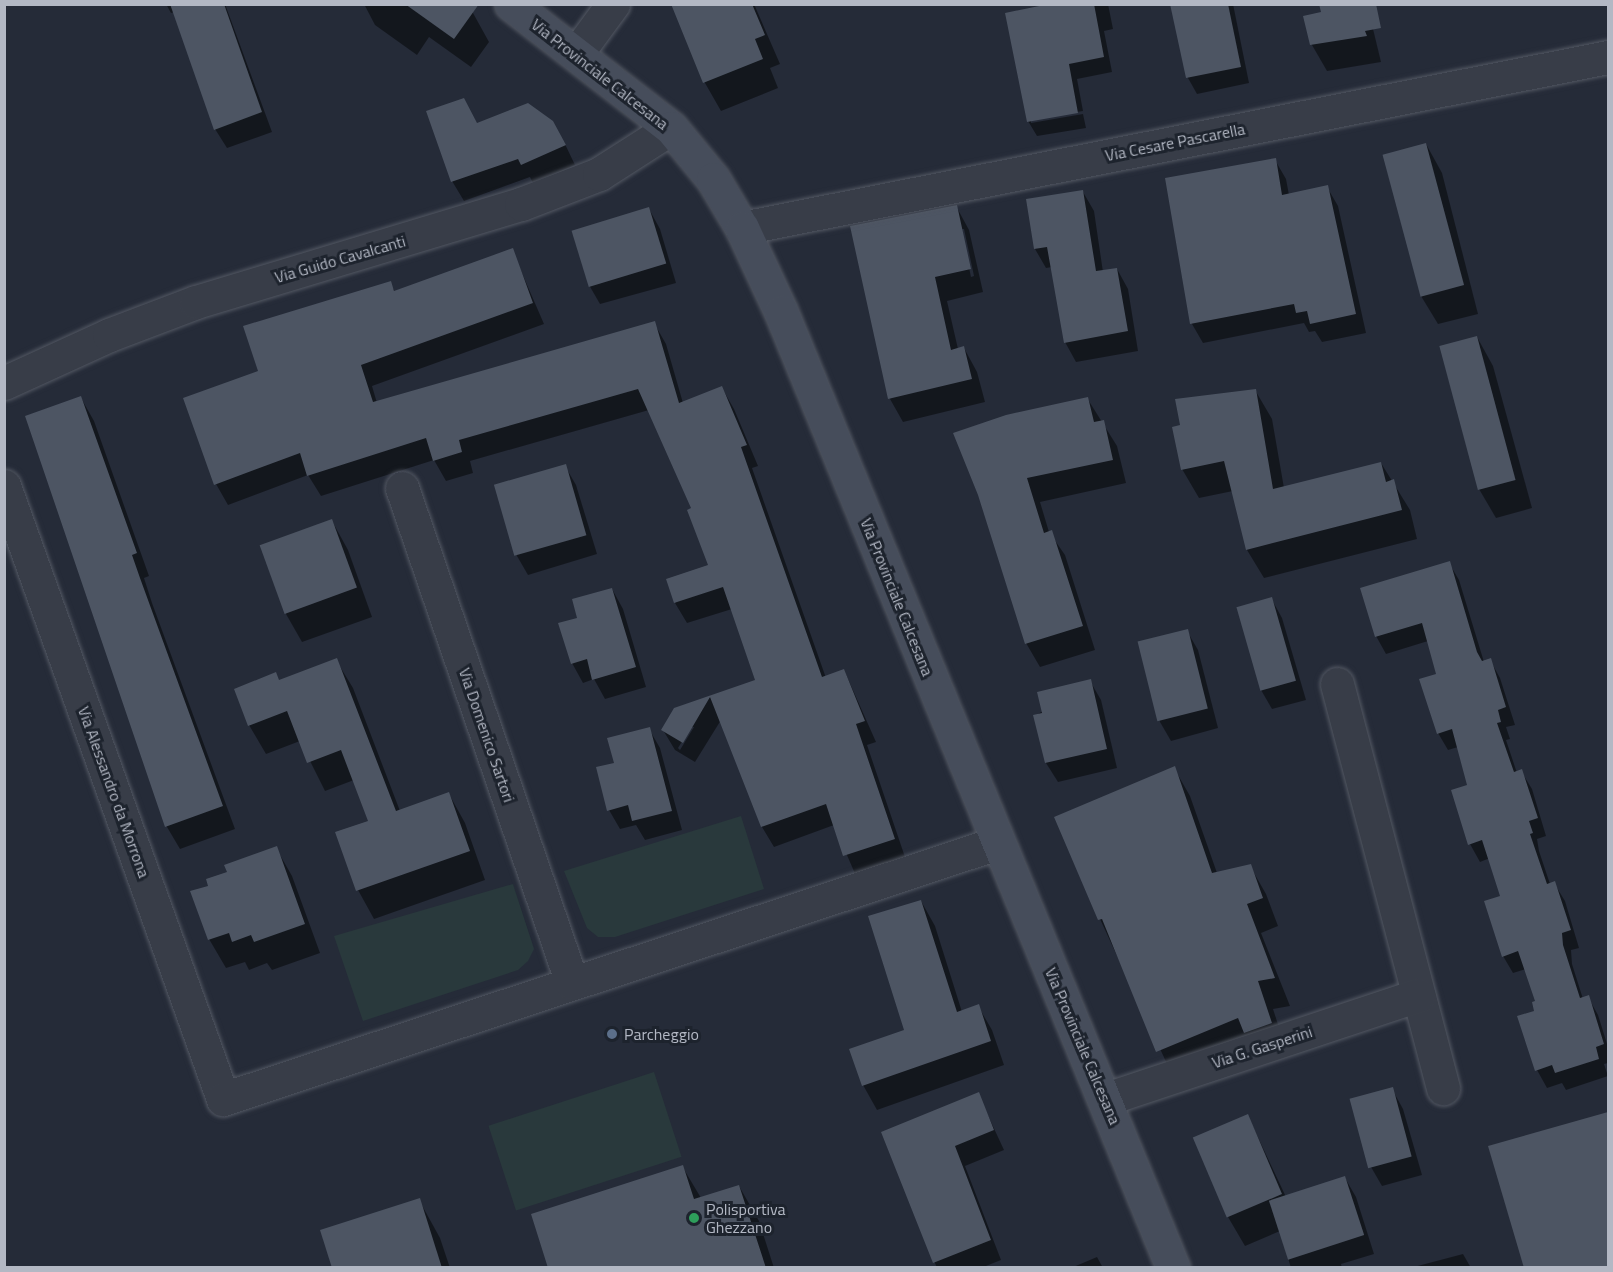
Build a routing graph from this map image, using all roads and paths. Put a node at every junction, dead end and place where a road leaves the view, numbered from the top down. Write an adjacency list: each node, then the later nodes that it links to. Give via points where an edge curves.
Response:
1 (511, 4): 3 (main road, Via Provinciale Calcesana)
2 (613, 4): 3 (street)
3 (577, 53): 5 (main road, Via Provinciale Calcesana)
4 (1608, 57): 6 (street, Via Cesare Pascarella)
5 (671, 128): 6 (main road, Via Provinciale Calcesana, via 713,179); 7 (street, Via Guido Cavalcanti, via 599,174 521,204 196,302 109,335)
6 (742, 228): 11 (main road, Via Provinciale Calcesana, via 781,312)
7 (4, 383)
8 (4, 486): 12 (street, Via Alessandro da Morrona, via 223,1099)
9 (402, 488): 12 (street, Via Domenico Sartori)
10 (1336, 684): 13 (street)
11 (997, 843): 12 (street); 15 (main road, Via Provinciale Calcesana)
12 (572, 983)
13 (1418, 995): 14 (street); 15 (street, Via G. Gasperini)
14 (1443, 1088)
15 (1106, 1099): 16 (main road, Via Provinciale Calcesana)
16 (1173, 1268)

